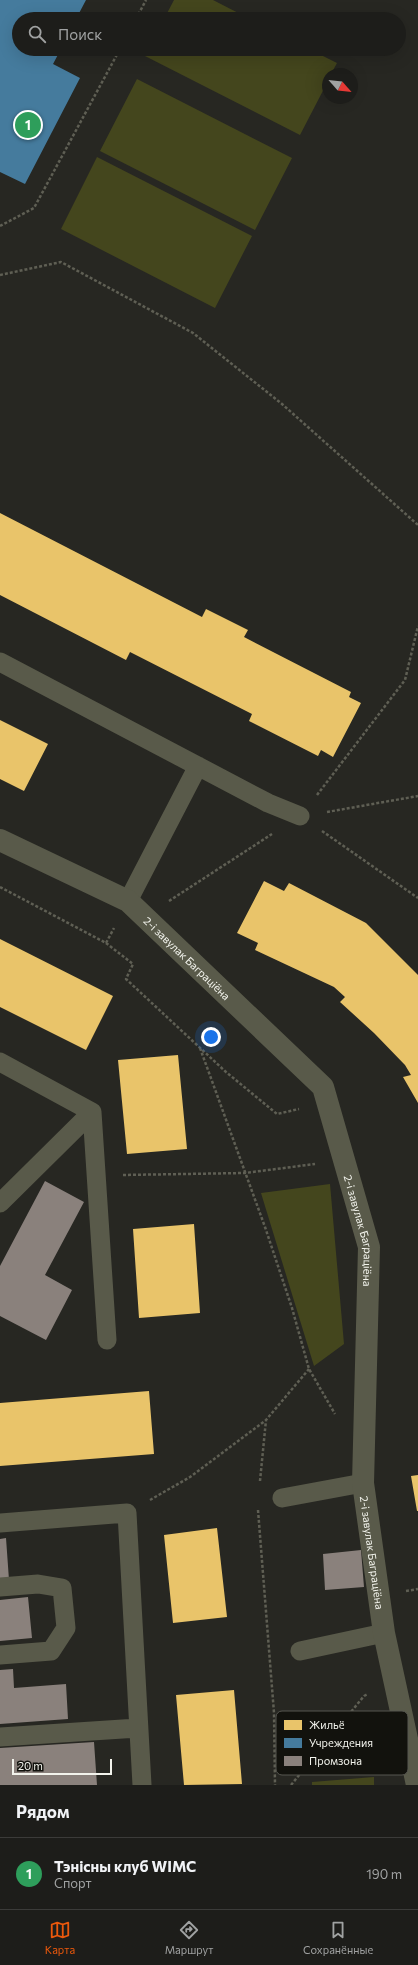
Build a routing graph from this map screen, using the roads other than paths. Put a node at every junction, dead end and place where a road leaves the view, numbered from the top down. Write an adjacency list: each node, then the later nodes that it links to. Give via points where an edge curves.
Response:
1 (0, 662): 2 (lane)
2 (198, 766): 3 (lane, via 268,803); 5 (lane)
3 (300, 816)
4 (0, 840): 5 (street, 2-і завулак Баграціёна)
5 (128, 901): 10 (street, 2-і завулак Баграціёна, via 323,1087 368,1247)
6 (0, 1062): 7 (lane)
7 (92, 1112): 8 (lane); 9 (lane)
8 (0, 1203)
9 (107, 1340)
10 (363, 1483): 11 (lane); 14 (street, 2-і завулак Баграціёна)
11 (282, 1498)
12 (0, 1523): 18 (lane, via 126,1513)
13 (0, 1586): 16 (lane, via 38,1584 62,1588 66,1628 51,1651)
14 (384, 1633): 15 (lane); 17 (street, 2-і завулак Баграціёна)
15 (300, 1652)
16 (0, 1655)
17 (402, 1711)
18 (138, 1728): 19 (lane); 21 (lane)
19 (0, 1737)
20 (408, 1742): 22 (street, 2-і завулак Баграціёна)
21 (142, 1785)
22 (417, 1785)

